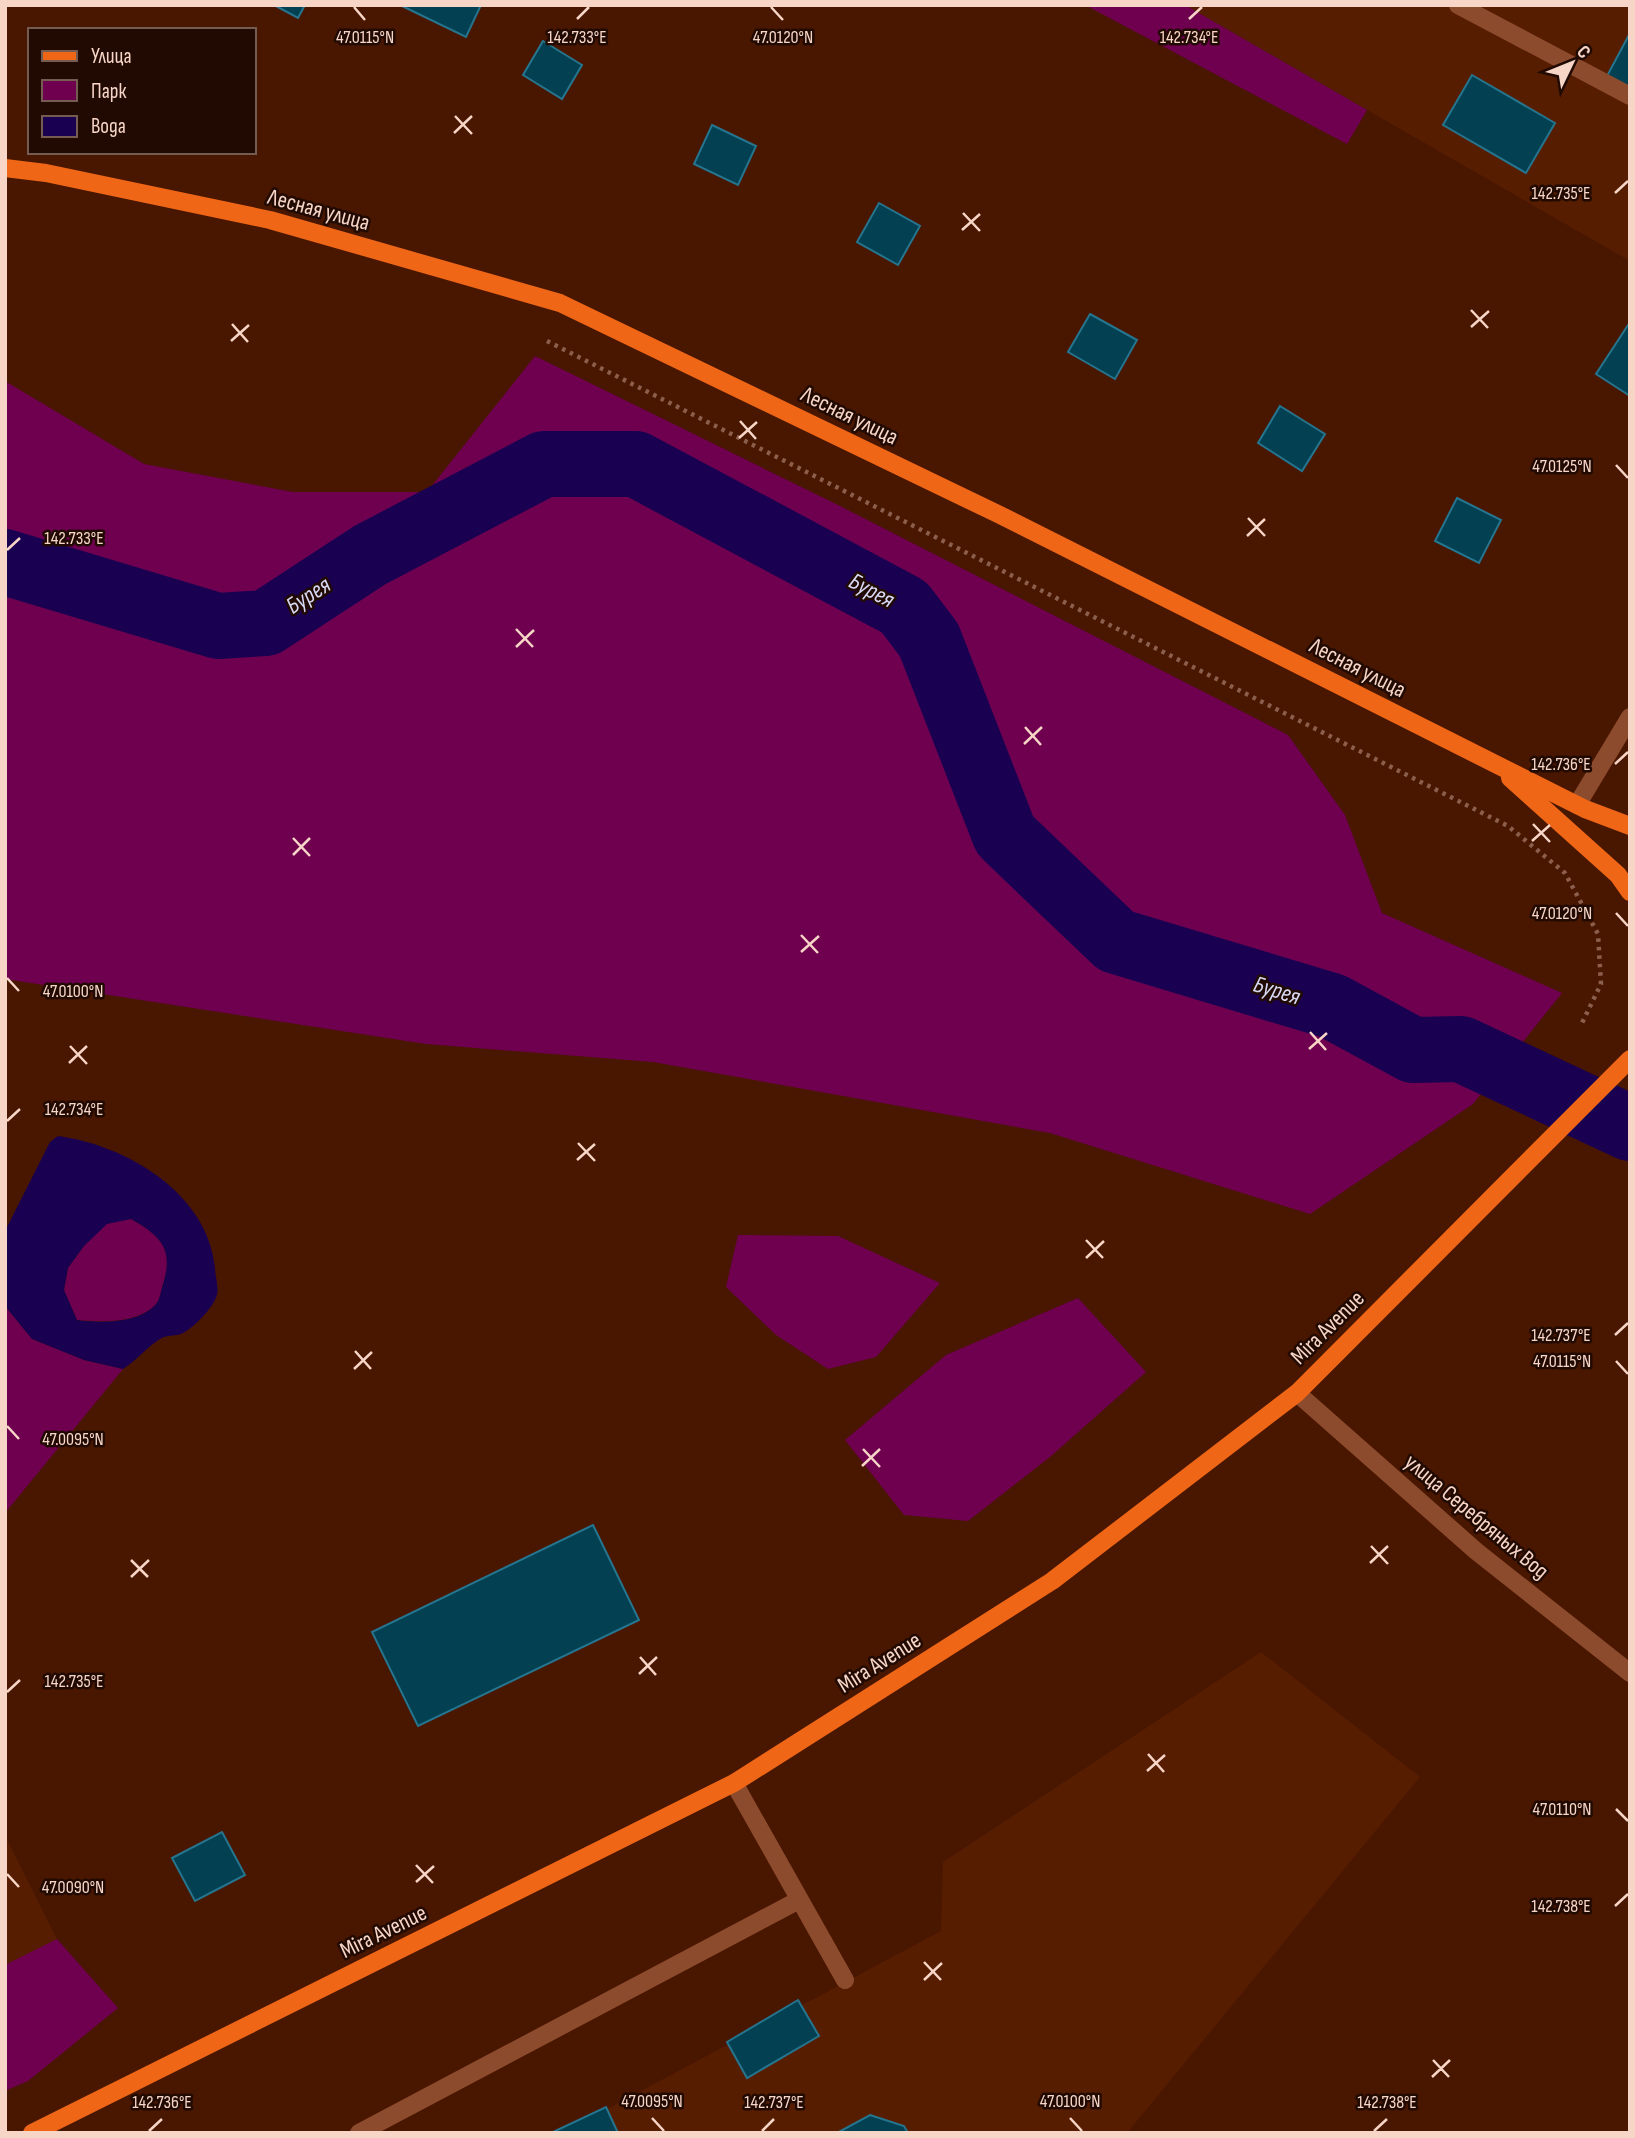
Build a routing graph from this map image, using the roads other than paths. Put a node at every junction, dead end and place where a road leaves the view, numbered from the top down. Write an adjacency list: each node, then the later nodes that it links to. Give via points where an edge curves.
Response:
1 (1458, 5): 2 (street)
2 (1630, 96)
3 (5, 168): 5 (main road, Лесная улица, via 270,220 560,303 1010,520)
4 (1630, 717): 6 (street)
5 (1492, 762): 6 (main road, Лесная улица); 10 (main road, via 1618,875)
6 (1577, 805): 7 (main road, Лесная улица)
7 (1604, 816): 8 (main road); 9 (main road, Лесная улица)
8 (1630, 818)
9 (1630, 826)
10 (1630, 892)
11 (1624, 1065): 12 (main road, Mira Avenue)
12 (1297, 1392): 13 (street, улица Серебряных Вод, via 1476,1551); 14 (main road, Mira Avenue, via 1052,1581)
13 (1630, 1673)
14 (734, 1783): 15 (street); 17 (main road, Mira Avenue)
15 (799, 1900): 16 (street); 18 (street)
16 (845, 1980)
17 (32, 2133)
18 (359, 2133)

